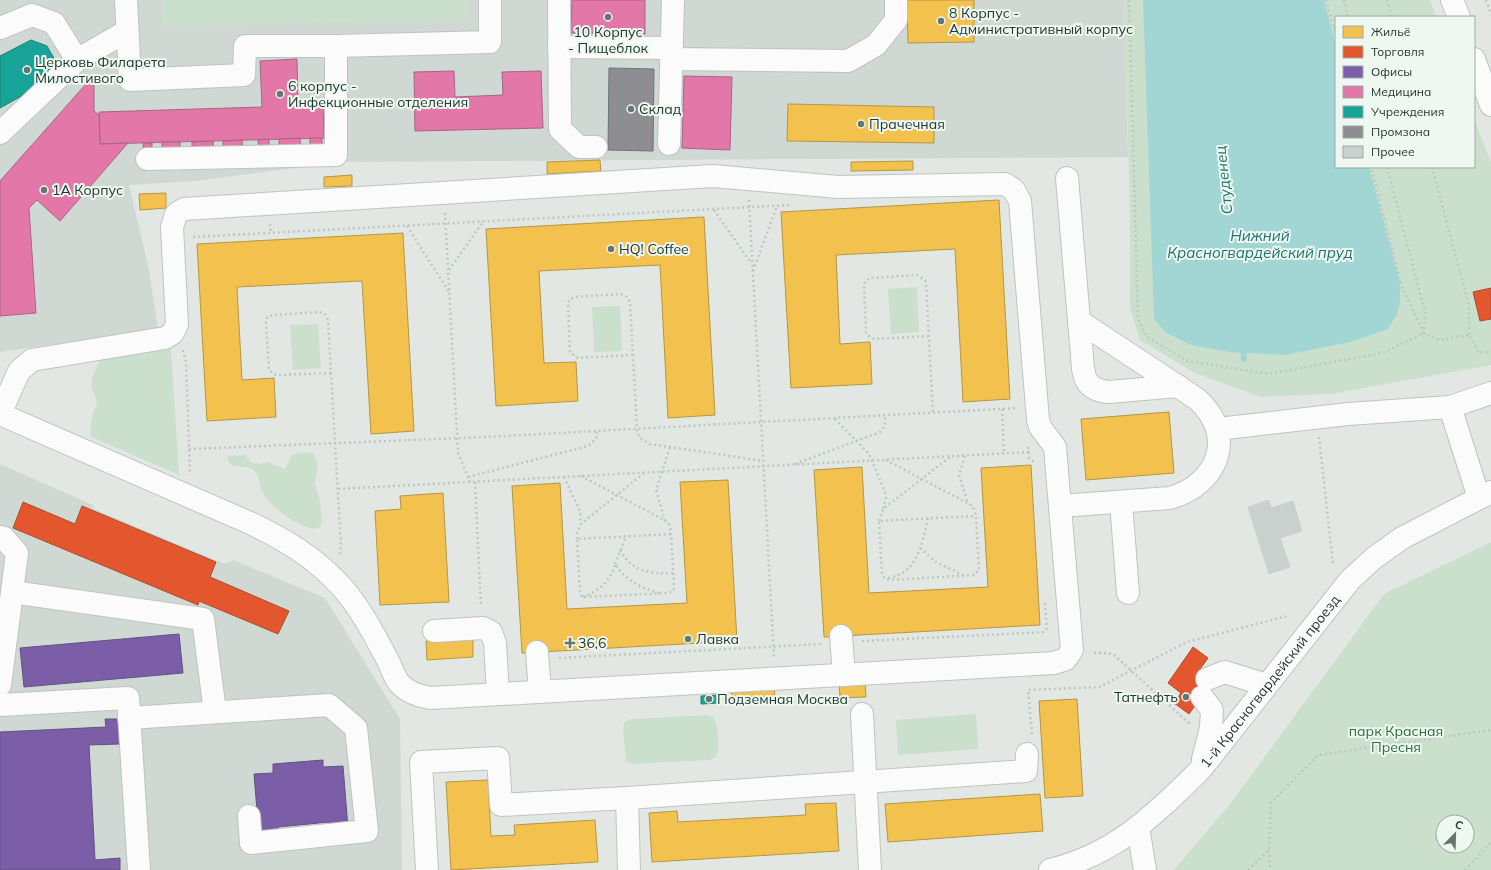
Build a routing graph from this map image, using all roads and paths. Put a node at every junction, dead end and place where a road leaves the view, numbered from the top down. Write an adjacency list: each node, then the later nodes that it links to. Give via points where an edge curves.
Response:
1 (126, 0): 17 (street)
2 (490, 0): 19 (street, via 490,42)
3 (559, 0): 20 (street)
4 (673, 0): 21 (street)
5 (896, 0): 21 (street, via 896,20 876,45 848,61)
6 (1129, 0): 46 (path, via 1138,319 1147,337 1188,360 1268,374 1382,353)
7 (1326, 0): 18 (path)
8 (1344, 0): 13 (path)
9 (1388, 0): 14 (path)
10 (1452, 0): 15 (street)
11 (1486, 0): 12 (path)
12 (1491, 15)
13 (1348, 16)
14 (1392, 16)
15 (1459, 16)
16 (0, 28): 22 (street, via 32,15 54,22)
17 (127, 31): 19 (street, via 130,80 244,75 245,46); 22 (street)
18 (1335, 32)
19 (336, 46): 28 (street, via 336,155)
20 (559, 48): 21 (street); 27 (street, via 560,130 579,147)
21 (672, 54): 26 (street)
22 (77, 60): 25 (street)
23 (1475, 62): 24 (street)
24 (1491, 105)
25 (0, 132)
26 (669, 144)
27 (596, 147)
28 (147, 159)
29 (1371, 168): 46 (path, via 1402,287)
30 (1387, 168): 46 (path, via 1425,313)
31 (1432, 168): 47 (path, via 1469,306)
32 (1067, 178): 45 (street)
33 (792, 205): 34 (path)
34 (776, 206): 35 (path); 43 (path)
35 (713, 209): 37 (path); 41 (path)
36 (749, 214): 41 (path)
37 (483, 222): 38 (path); 42 (path)
38 (407, 226): 40 (path); 44 (path)
39 (446, 231): 42 (path)
40 (173, 239): 59 (street, via 177,324 173,333 165,338 32,360 19,371); 95 (street, via 174,217 180,211 190,208 713,176 838,187 1005,184 1014,190 1020,201 1038,420 1040,427 1055,447)
41 (752, 264): 43 (path)
42 (448, 271): 44 (path)
43 (753, 272): 63 (path)
44 (450, 293): 67 (path)
45 (1079, 321): 53 (street); 53 (street, via 1083,376 1092,388 1109,392)
46 (1424, 332): 47 (path, via 1439,340)
47 (1469, 335): 50 (path, via 1479,353)
48 (929, 336): 48 (path, via 874,339 869,337 866,334 865,281 870,278 923,278 926,284); 58 (path)
49 (182, 346): 71 (path, via 186,362)
50 (1491, 352)
51 (633, 355): 51 (path, via 578,358 573,356 570,352 569,300 574,297 621,294 627,297 630,302); 64 (path)
52 (331, 372): 52 (path, via 276,376 271,374 268,370 267,317 273,314 325,314 328,320); 69 (path)
53 (1178, 386): 65 (street, via 1204,405)
54 (1491, 393): 55 (street)
55 (1450, 407): 61 (street); 92 (street)
56 (1011, 408): 57 (path)
57 (1002, 409): 58 (path); 73 (path)
58 (933, 413): 60 (path)
59 (0, 414): 111 (street, via 268,532 304,552)
60 (885, 415): 62 (path); 68 (path, via 882,430)
61 (1317, 417): 65 (street); 109 (path)
62 (835, 418): 63 (path); 68 (path)
63 (761, 422): 64 (path); 78 (path)
64 (637, 429): 66 (path); 70 (path, via 638,435 644,441)
65 (1218, 429): 94 (street, via 1218,456 1207,475 1193,488 1170,498)
66 (597, 431): 67 (path); 85 (path, via 596,439 588,446)
67 (458, 438): 69 (path); 85 (path, via 460,459)
68 (856, 441): 76 (path); 79 (path)
69 (335, 443): 71 (path); 90 (path)
70 (670, 447): 78 (path); 81 (path)
71 (189, 449): 86 (path)
72 (1022, 452): 73 (path)
73 (1004, 454): 75 (path)
74 (951, 456): 75 (path); 77 (path); 87 (path)
75 (965, 456): 93 (path, via 959,475)
76 (871, 460): 77 (path); 79 (path); 96 (path, via 885,492)
77 (886, 460): 87 (path)
78 (763, 461): 80 (path)
79 (792, 465): 80 (path)
80 (763, 466): 81 (path); 123 (path)
81 (662, 472): 82 (path); 99 (path, via 656,493)
82 (644, 473): 83 (path); 91 (path)
83 (581, 476): 84 (path); 91 (path)
84 (564, 477): 89 (path); 101 (path, via 580,511)
85 (468, 478): 88 (path)
86 (191, 479)
87 (922, 479): 93 (path); 96 (path)
88 (470, 482): 89 (path); 90 (path)
89 (475, 482): 118 (path)
90 (338, 489): 111 (path, via 341,547)
91 (616, 495): 99 (path); 101 (path)
92 (1485, 495): 129 (street, 1-й Красногвардейский проезд, via 1402,538 1374,558 1350,580)
93 (967, 501): 97 (path, via 976,510)
94 (1121, 502): 95 (street); 115 (street)
95 (1060, 506): 127 (street, via 1072,650 1066,659 1054,662)
96 (883, 509): 100 (path)
97 (976, 516): 98 (path); 112 (path, via 979,570 976,575)
98 (928, 518): 100 (path); 106 (path)
99 (665, 521): 102 (path, via 670,526)
100 (880, 521): 113 (path, via 882,575)
101 (582, 524): 105 (path, via 577,532)
102 (671, 534): 104 (path); 110 (path)
103 (0, 537): 114 (street, via 4,538 17,553)
104 (626, 537): 105 (path); 107 (path)
105 (577, 540): 117 (path)
106 (920, 548): 112 (path, via 936,562); 113 (path, via 911,566 897,575)
107 (620, 550): 108 (path); 110 (path, via 627,560 646,572)
108 (615, 564): 116 (path, via 626,578); 117 (path, via 607,582)
109 (1333, 564)
110 (673, 573): 116 (path, via 674,590)
111 (330, 574): 131 (street, via 353,601 399,684 406,690 430,698)
112 (966, 576): 113 (path, via 890,580)
113 (885, 578)
114 (12, 592): 128 (street); 133 (street, via 203,619)
115 (1128, 592)
116 (661, 594): 117 (path)
117 (582, 597)
118 (481, 606)
119 (1287, 616): 126 (path, via 1187,642)
120 (434, 631): 131 (street, via 483,628 491,632 495,642)
121 (1052, 631): 122 (path)
122 (842, 639): 125 (path); 127 (street)
123 (773, 640)
124 (1094, 653): 126 (path, via 1110,653)
125 (538, 655): 130 (street)
126 (1131, 671): 137 (path); 138 (path, via 1099,687 1028,690 1032,742)
127 (844, 675): 130 (street)
128 (0, 685)
129 (1266, 685): 137 (street, via 1225,672 1205,688 1212,710); 139 (street, 1-й Красногвардейский проезд)
130 (540, 692): 131 (street)
131 (498, 694)
132 (0, 705): 135 (street, via 128,698)
133 (215, 712): 135 (street); 142 (street, via 330,705 356,728 367,831 251,843)
134 (862, 714): 140 (street)
135 (129, 718): 146 (street)
136 (1491, 730): 145 (path, via 1318,755 1271,803)
137 (1208, 740): 139 (street)
138 (1027, 754): 140 (street, via 1026,771)
139 (1201, 769): 143 (street, 1-й Красногвардейский проезд)
140 (865, 782): 141 (street); 149 (street)
141 (627, 798): 147 (street, via 501,805 498,758 421,762); 148 (street)
142 (249, 816)
143 (1138, 827): 150 (street, 1-й Красногвардейский проезд, via 1096,855); 151 (street)
144 (1491, 842): 154 (path)
145 (1269, 850): 152 (path); 153 (path)
146 (139, 870)
147 (427, 870)
148 (629, 870)
149 (870, 870)
150 (1050, 870)
151 (1145, 870)
152 (1248, 870)
153 (1270, 870)
154 (1465, 870)

